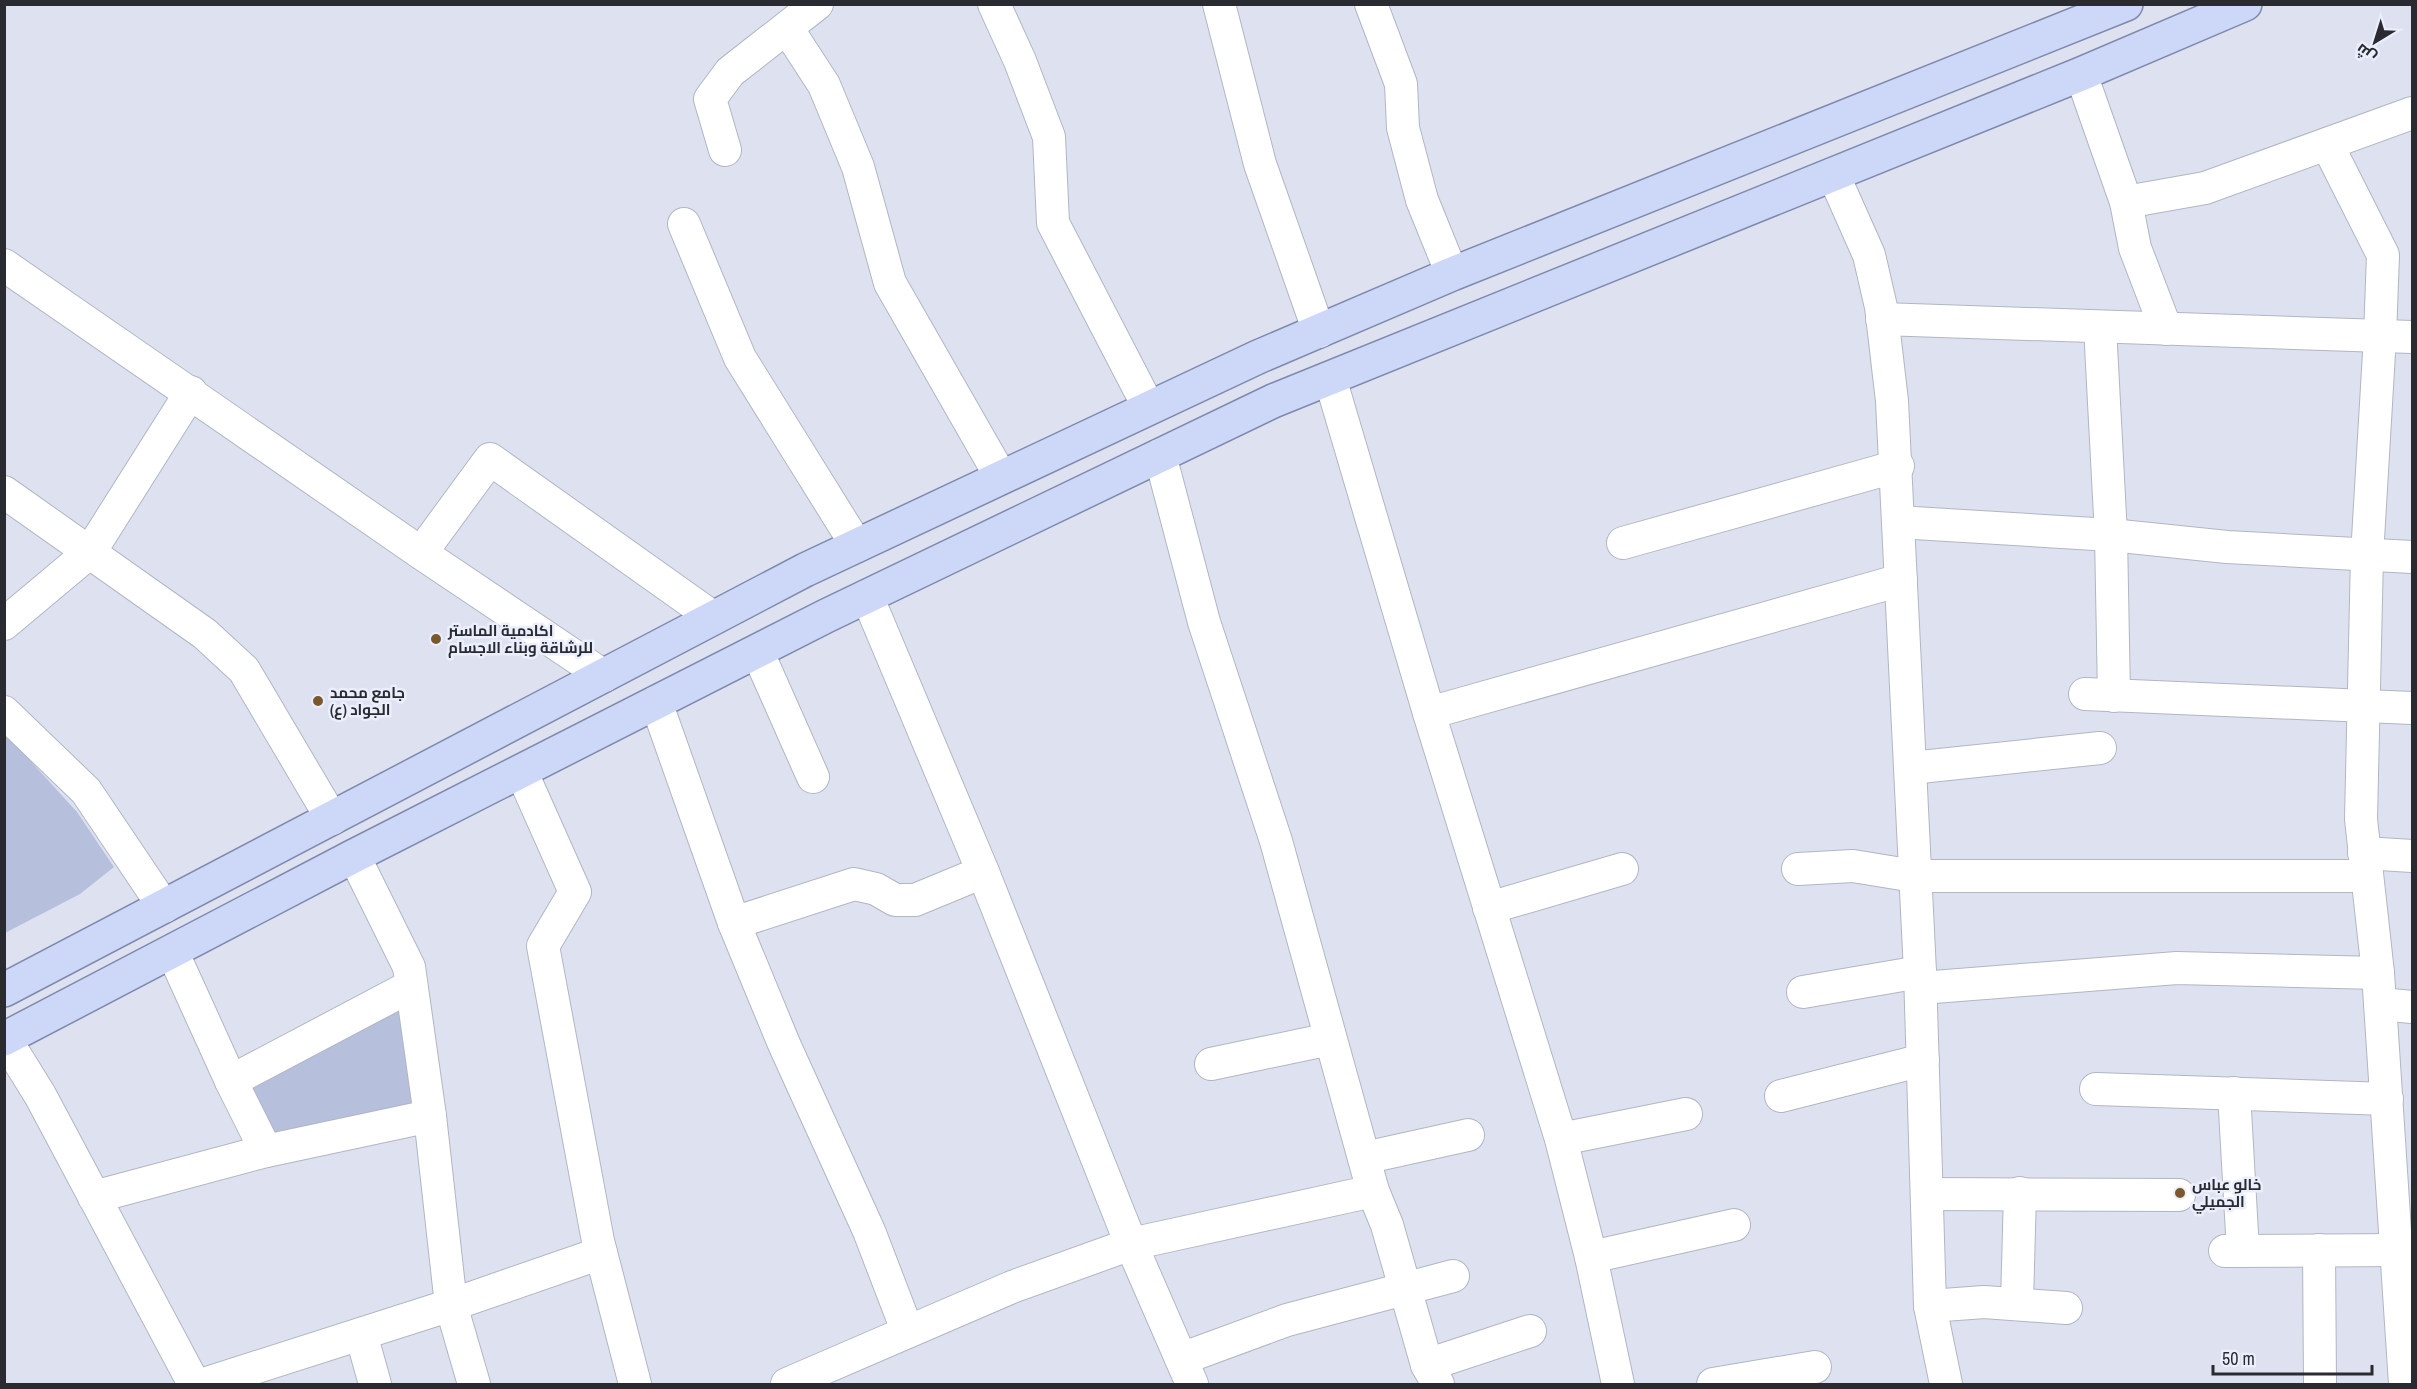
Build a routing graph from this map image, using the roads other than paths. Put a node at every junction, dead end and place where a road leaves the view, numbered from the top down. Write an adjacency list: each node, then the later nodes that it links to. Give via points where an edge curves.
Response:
1 (817, 4): 7 (street)
2 (993, 4): 25 (street, via 1049,137 1053,223)
3 (1219, 4): 20 (street, via 1260,164)
4 (1371, 4): 16 (street, via 1401,84 1403,128 1422,200)
5 (2126, 4): 16 (main road)
6 (2245, 4): 8 (main road)
7 (787, 28): 11 (street, via 730,72 710,99); 28 (street, via 824,85 858,167 890,283)
8 (2081, 74): 12 (main road); 13 (street)
9 (2412, 113): 10 (street)
10 (2326, 144): 13 (street, via 2205,188); 21 (street, via 2383,255)
11 (725, 150)
12 (1833, 174): 17 (street, via 1869,255); 23 (main road)
13 (2126, 202): 19 (street, via 2135,248)
14 (684, 224): 33 (street, via 740,358)
15 (4, 265): 24 (street)
16 (1452, 274): 20 (main road)
17 (1882, 319): 18 (street); 27 (street)
18 (2100, 327): 19 (street); 31 (street)
19 (2166, 329): 21 (street)
20 (1319, 332): 25 (main road)
21 (2380, 336): 22 (street); 36 (street)
22 (2412, 337)
23 (1330, 378): 26 (main road); 48 (street)
24 (191, 392): 34 (street); 35 (street)
25 (1149, 408): 28 (main road)
26 (1160, 455): 39 (main road); 74 (street, via 1204,622 1276,841)
27 (1898, 466): 30 (street); 32 (street)
28 (1001, 477): 33 (main road)
29 (4, 492): 34 (street)
30 (1898, 522): 31 (street); 38 (street)
31 (2111, 535): 36 (street); 45 (street, via 2100,695)
32 (1623, 543)
33 (857, 546): 40 (main road)
34 (90, 552): 41 (street); 54 (street, via 205,634 243,670)
35 (421, 553): 40 (street, via 490,459); 43 (street)
36 (2367, 556): 37 (street); 45 (street)
37 (2412, 557)
38 (1901, 580): 48 (street); 51 (street)
39 (867, 596): 42 (main road); 60 (street)
40 (714, 618): 43 (main road)
41 (4, 624)
42 (758, 653): 44 (main road); 53 (street)
43 (604, 676): 49 (main road); 54 (main road)
44 (656, 702): 49 (main road); 64 (street)
45 (2366, 708): 46 (street); 57 (street, via 2361,819)
46 (2412, 708)
47 (4, 712): 62 (street, via 86,791)
48 (1429, 713): 63 (street)
49 (623, 719): 52 (main road)
50 (2100, 748): 51 (street)
51 (1911, 768): 61 (street)
52 (522, 773): 55 (main road); 98 (street, via 575,892 543,946)
53 (813, 777)
54 (332, 819): 55 (main road); 62 (main road)
55 (354, 856): 65 (main road); 68 (street, via 409,967)
56 (2412, 856): 57 (street)
57 (2366, 865): 61 (street); 66 (street)
58 (1622, 868): 63 (street)
59 (1798, 869): 61 (street, via 1853,866)
60 (983, 872): 64 (street, via 915,900 895,900 854,884); 95 (street)
61 (1914, 876): 67 (street)
62 (164, 907): 69 (main road)
63 (1489, 908): 85 (street)
64 (734, 923): 107 (street, via 869,1231)
65 (172, 951): 73 (main road); 77 (street)
66 (2378, 973): 67 (street, via 2177,968); 71 (street)
67 (1920, 980): 70 (street); 75 (street)
68 (411, 986): 77 (street); 83 (street)
69 (4, 990)
70 (1803, 992)
71 (2380, 1004): 72 (street); 81 (street)
72 (2412, 1007)
73 (5, 1038): 93 (street)
74 (1330, 1039): 76 (street); 88 (street)
75 (1923, 1060): 80 (street); 91 (street)
76 (1210, 1064)
77 (231, 1081): 86 (street)
78 (2096, 1089): 79 (street)
79 (2235, 1093): 81 (street); 96 (street, via 2234,1251)
80 (1780, 1096)
81 (2387, 1099): 87 (street)
82 (1686, 1114): 85 (street)
83 (430, 1116): 86 (street); 103 (street)
84 (1468, 1135): 88 (street)
85 (1561, 1139): 99 (street)
86 (267, 1151): 93 (street)
87 (2401, 1151): 97 (street)
88 (1364, 1158): 89 (street)
89 (1373, 1191): 95 (street); 101 (street)
90 (2020, 1193): 91 (street); 92 (street); 102 (street)
91 (1927, 1194): 104 (street)
92 (2179, 1195)
93 (94, 1197): 113 (street)
94 (1734, 1225): 99 (street)
95 (1131, 1244): 107 (street); 111 (street)
96 (2319, 1250): 97 (street); 122 (street)
97 (2397, 1250): 106 (street)
98 (601, 1253): 103 (street); 117 (street)
99 (1591, 1257): 119 (street)
100 (1454, 1276): 101 (street)
101 (1405, 1289): 111 (street, via 1287,1320); 112 (street)
102 (2017, 1302): 104 (street); 105 (street)
103 (451, 1305): 109 (street); 116 (street)
104 (1930, 1306): 121 (street)
105 (2066, 1308)
106 (2407, 1312): 123 (street)
107 (908, 1330): 118 (street)
108 (1530, 1331): 112 (street)
109 (361, 1334): 114 (street); 115 (street)
110 (1815, 1367): 120 (street)
111 (1186, 1372)
112 (1432, 1375)
113 (194, 1384)
114 (204, 1384)
115 (375, 1384)
116 (474, 1384)
117 (635, 1384)
118 (787, 1384)
119 (1618, 1384)
120 (1713, 1384)
121 (1946, 1384)
122 (2320, 1384)
123 (2405, 1384)

